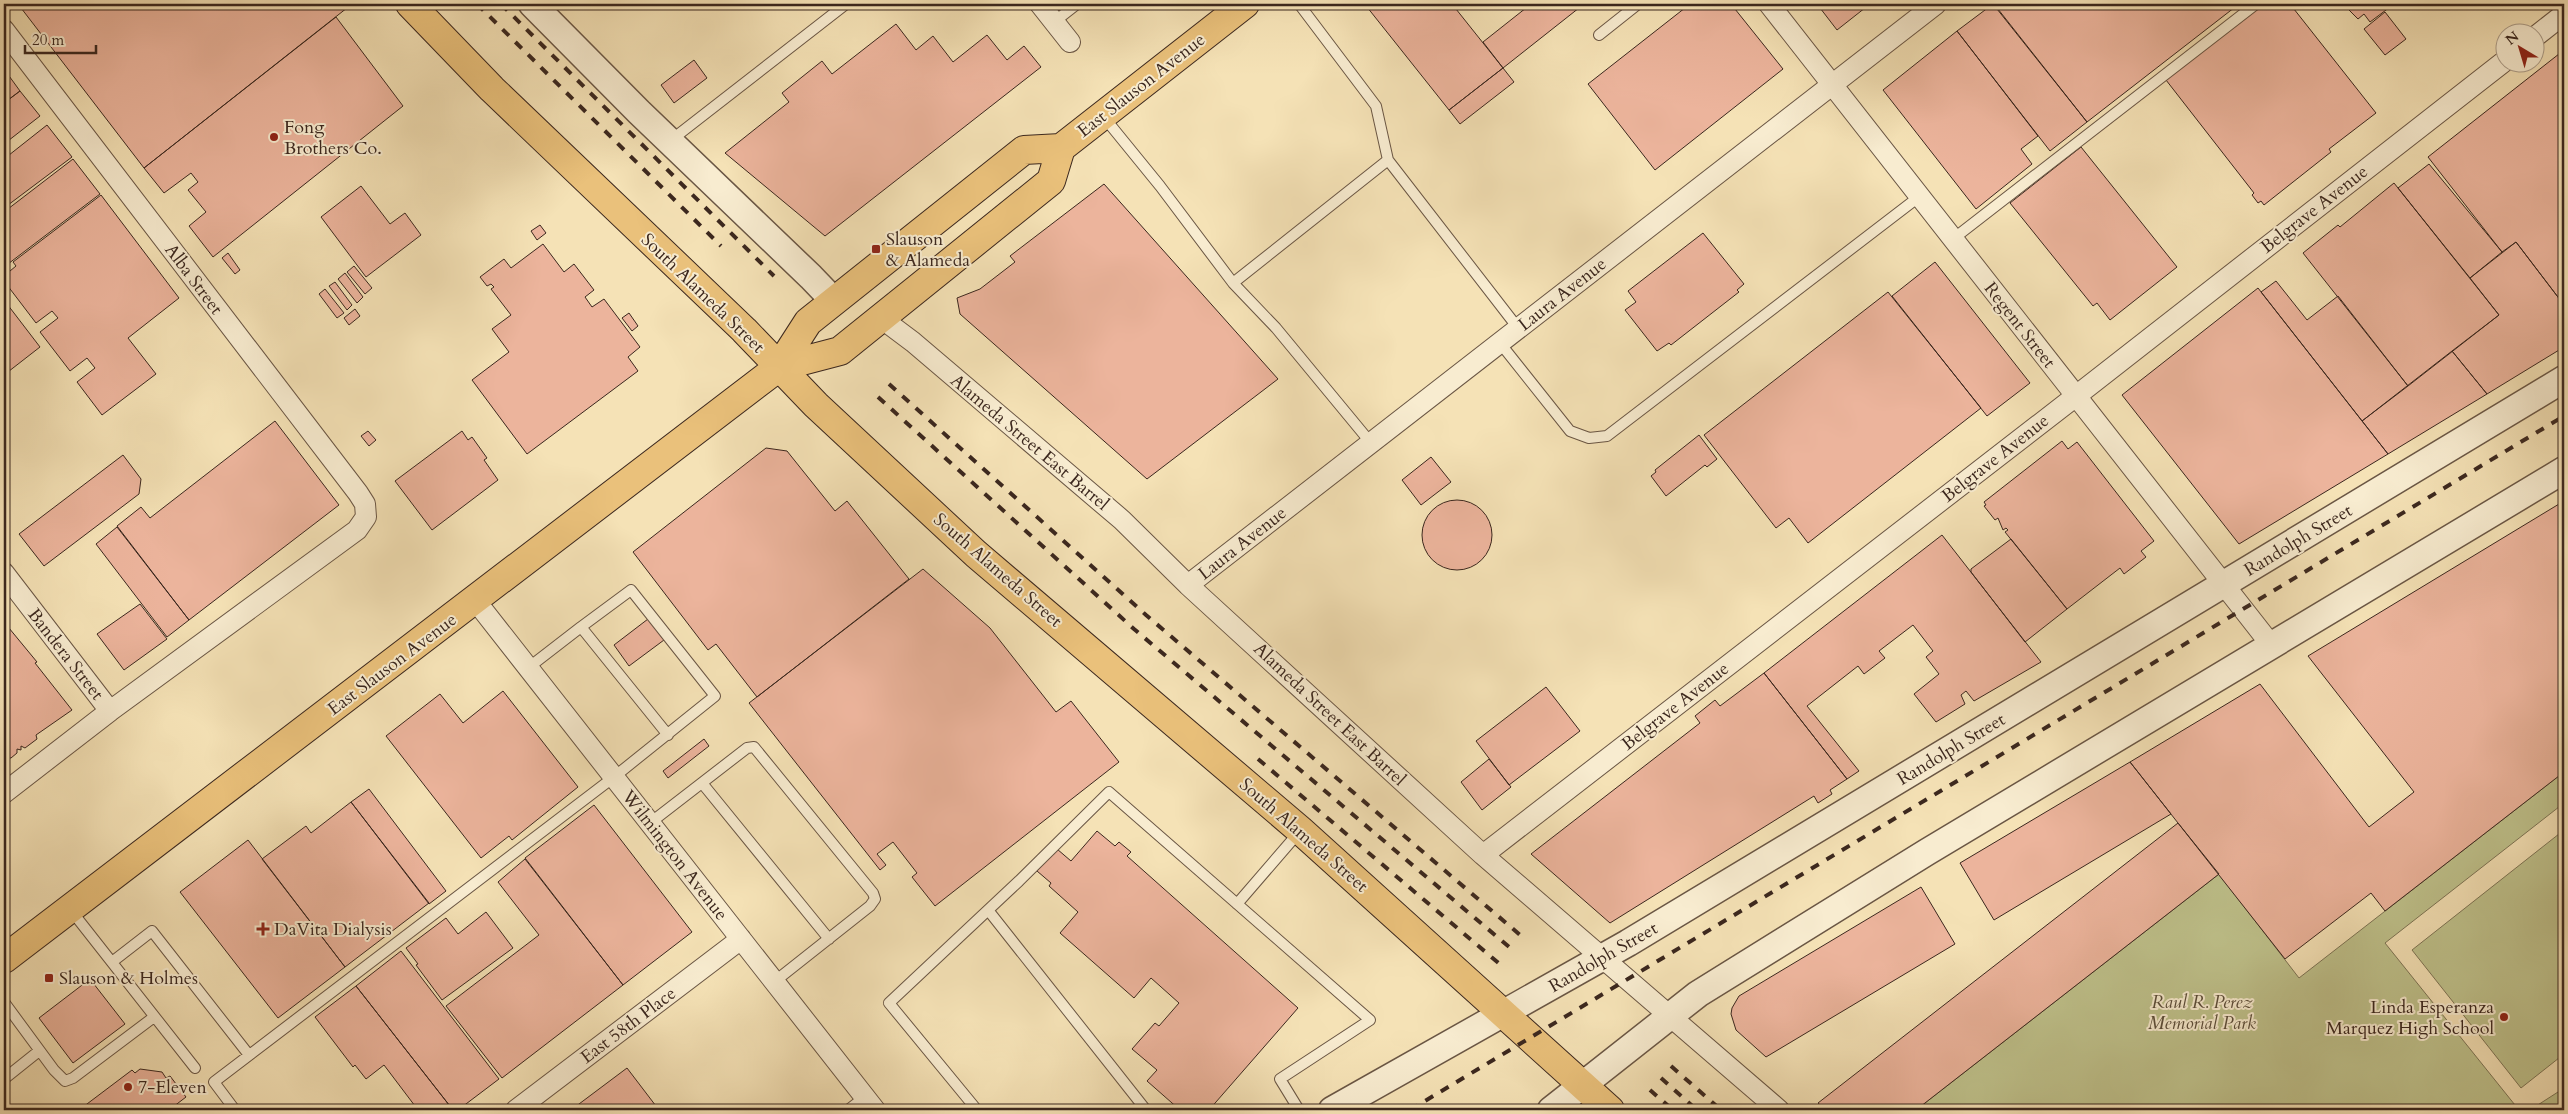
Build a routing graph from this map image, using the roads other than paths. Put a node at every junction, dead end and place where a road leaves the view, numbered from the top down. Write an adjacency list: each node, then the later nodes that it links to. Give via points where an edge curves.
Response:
1 (410, 4): 31 (main road, South Alameda Street, via 492,89)
2 (532, 4): 21 (street)
3 (846, 4): 21 (lane)
4 (1040, 4): 13 (street)
5 (1077, 4): 13 (lane)
6 (1245, 4): 20 (main road, East Slauson Avenue)
7 (1299, 4): 23 (lane, via 1376,106)
8 (1638, 4): 16 (lane)
9 (1769, 4): 19 (street, Regent Street)
10 (1936, 4): 19 (street, Laura Avenue)
11 (2256, 4): 25 (lane)
12 (2564, 14): 14 (street)
13 (1054, 22): 17 (street)
14 (2546, 28)
15 (4, 30): 43 (street, Alba Street, via 365,504 366,517 357,530)
16 (1599, 35)
17 (1070, 42)
18 (2496, 68): 33 (street, Belgrave Avenue)
19 (1831, 83): 24 (street, Regent Street); 29 (street, Laura Avenue)
20 (1102, 116): 22 (main road, East Slauson Avenue); 26 (lane)
21 (670, 140): 27 (street)
22 (1061, 148): 27 (main road, East Slauson Avenue, via 1024,150); 28 (main road, East Slauson Avenue, via 1051,181)
23 (1388, 160): 26 (lane); 29 (lane)
24 (1920, 196): 25 (street, Regent Street); 30 (lane, via 1607,436 1589,438 1570,431)
25 (1953, 239): 33 (street, Regent Street)
26 (1234, 283): 34 (lane, via 1276,328)
27 (834, 301): 31 (main road, East Slauson Avenue, via 808,322)
28 (881, 318): 31 (main road, East Slauson Avenue, via 840,351); 37 (street, Alameda Street East Barrel, via 1122,520)
29 (1518, 328): 30 (street, Laura Avenue)
30 (1500, 343): 34 (street, Laura Avenue)
31 (779, 367): 39 (main road, East Slauson Avenue); 49 (main road, South Alameda Street, via 976,554)
32 (2564, 380): 38 (street, Randolph Street)
33 (2076, 396): 38 (street, Regent Street); 50 (street, Belgrave Avenue)
34 (1371, 443): 37 (street, Laura Avenue)
35 (2564, 470): 41 (street)
36 (4, 574): 43 (street, Bandera Street)
37 (1188, 585): 50 (street, Alameda Street East Barrel)
38 (2224, 585): 41 (street, Regent Street); 56 (street, Randolph Street)
39 (475, 600): 42 (street, Wilmington Avenue); 52 (main road, East Slauson Avenue)
40 (582, 627): 42 (lane); 44 (lane); 44 (lane, via 631,590 715,696)
41 (2272, 646): 62 (street, via 1927,852 1698,994)
42 (528, 668): 45 (street, Wilmington Avenue)
43 (110, 711): 47 (street)
44 (668, 734): 45 (lane)
45 (614, 777): 48 (street, Wilmington Avenue); 65 (lane)
46 (702, 783): 48 (lane); 55 (lane); 55 (lane, via 747,748 754,747 760,752 873,893 875,899 870,906)
47 (4, 793)
48 (650, 823): 54 (street, Wilmington Avenue)
49 (1300, 830): 51 (lane); 61 (main road, South Alameda Street)
50 (1483, 855): 56 (street, Alameda Street East Barrel)
51 (1238, 904): 53 (lane, via 1108,792); 75 (lane, via 1370,1020 1280,1078)
52 (70, 909): 57 (main road, East Slauson Avenue); 58 (lane)
53 (988, 910): 73 (lane, via 888,1003); 74 (lane)
54 (741, 939): 59 (street, Wilmington Avenue); 71 (street, East 58th Place)
55 (829, 939): 59 (lane)
56 (1603, 958): 61 (street, Randolph Street); 62 (street, Alameda Street East Barrel)
57 (4, 959)
58 (112, 962): 63 (lane); 65 (lane, via 152,931)
59 (774, 982): 69 (street, Wilmington Avenue)
60 (4, 1002): 64 (lane)
61 (1504, 1014): 68 (main road, South Alameda Street); 76 (street, Randolph Street)
62 (1672, 1016): 68 (street); 79 (street, Alameda Street East Barrel)
63 (154, 1017): 64 (lane, via 65,1081); 66 (lane)
64 (39, 1051): 67 (lane)
65 (250, 1055): 70 (lane, via 214,1082)
66 (195, 1068)
67 (4, 1079)
68 (1584, 1086): 77 (street); 78 (main road, South Alameda Street)
69 (870, 1104): 72 (lane)
70 (235, 1110)
71 (516, 1110)
72 (848, 1110)
73 (977, 1110)
74 (1146, 1110)
75 (1300, 1110)
76 (1332, 1110)
77 (1551, 1110)
78 (1610, 1110)
79 (1779, 1110)

